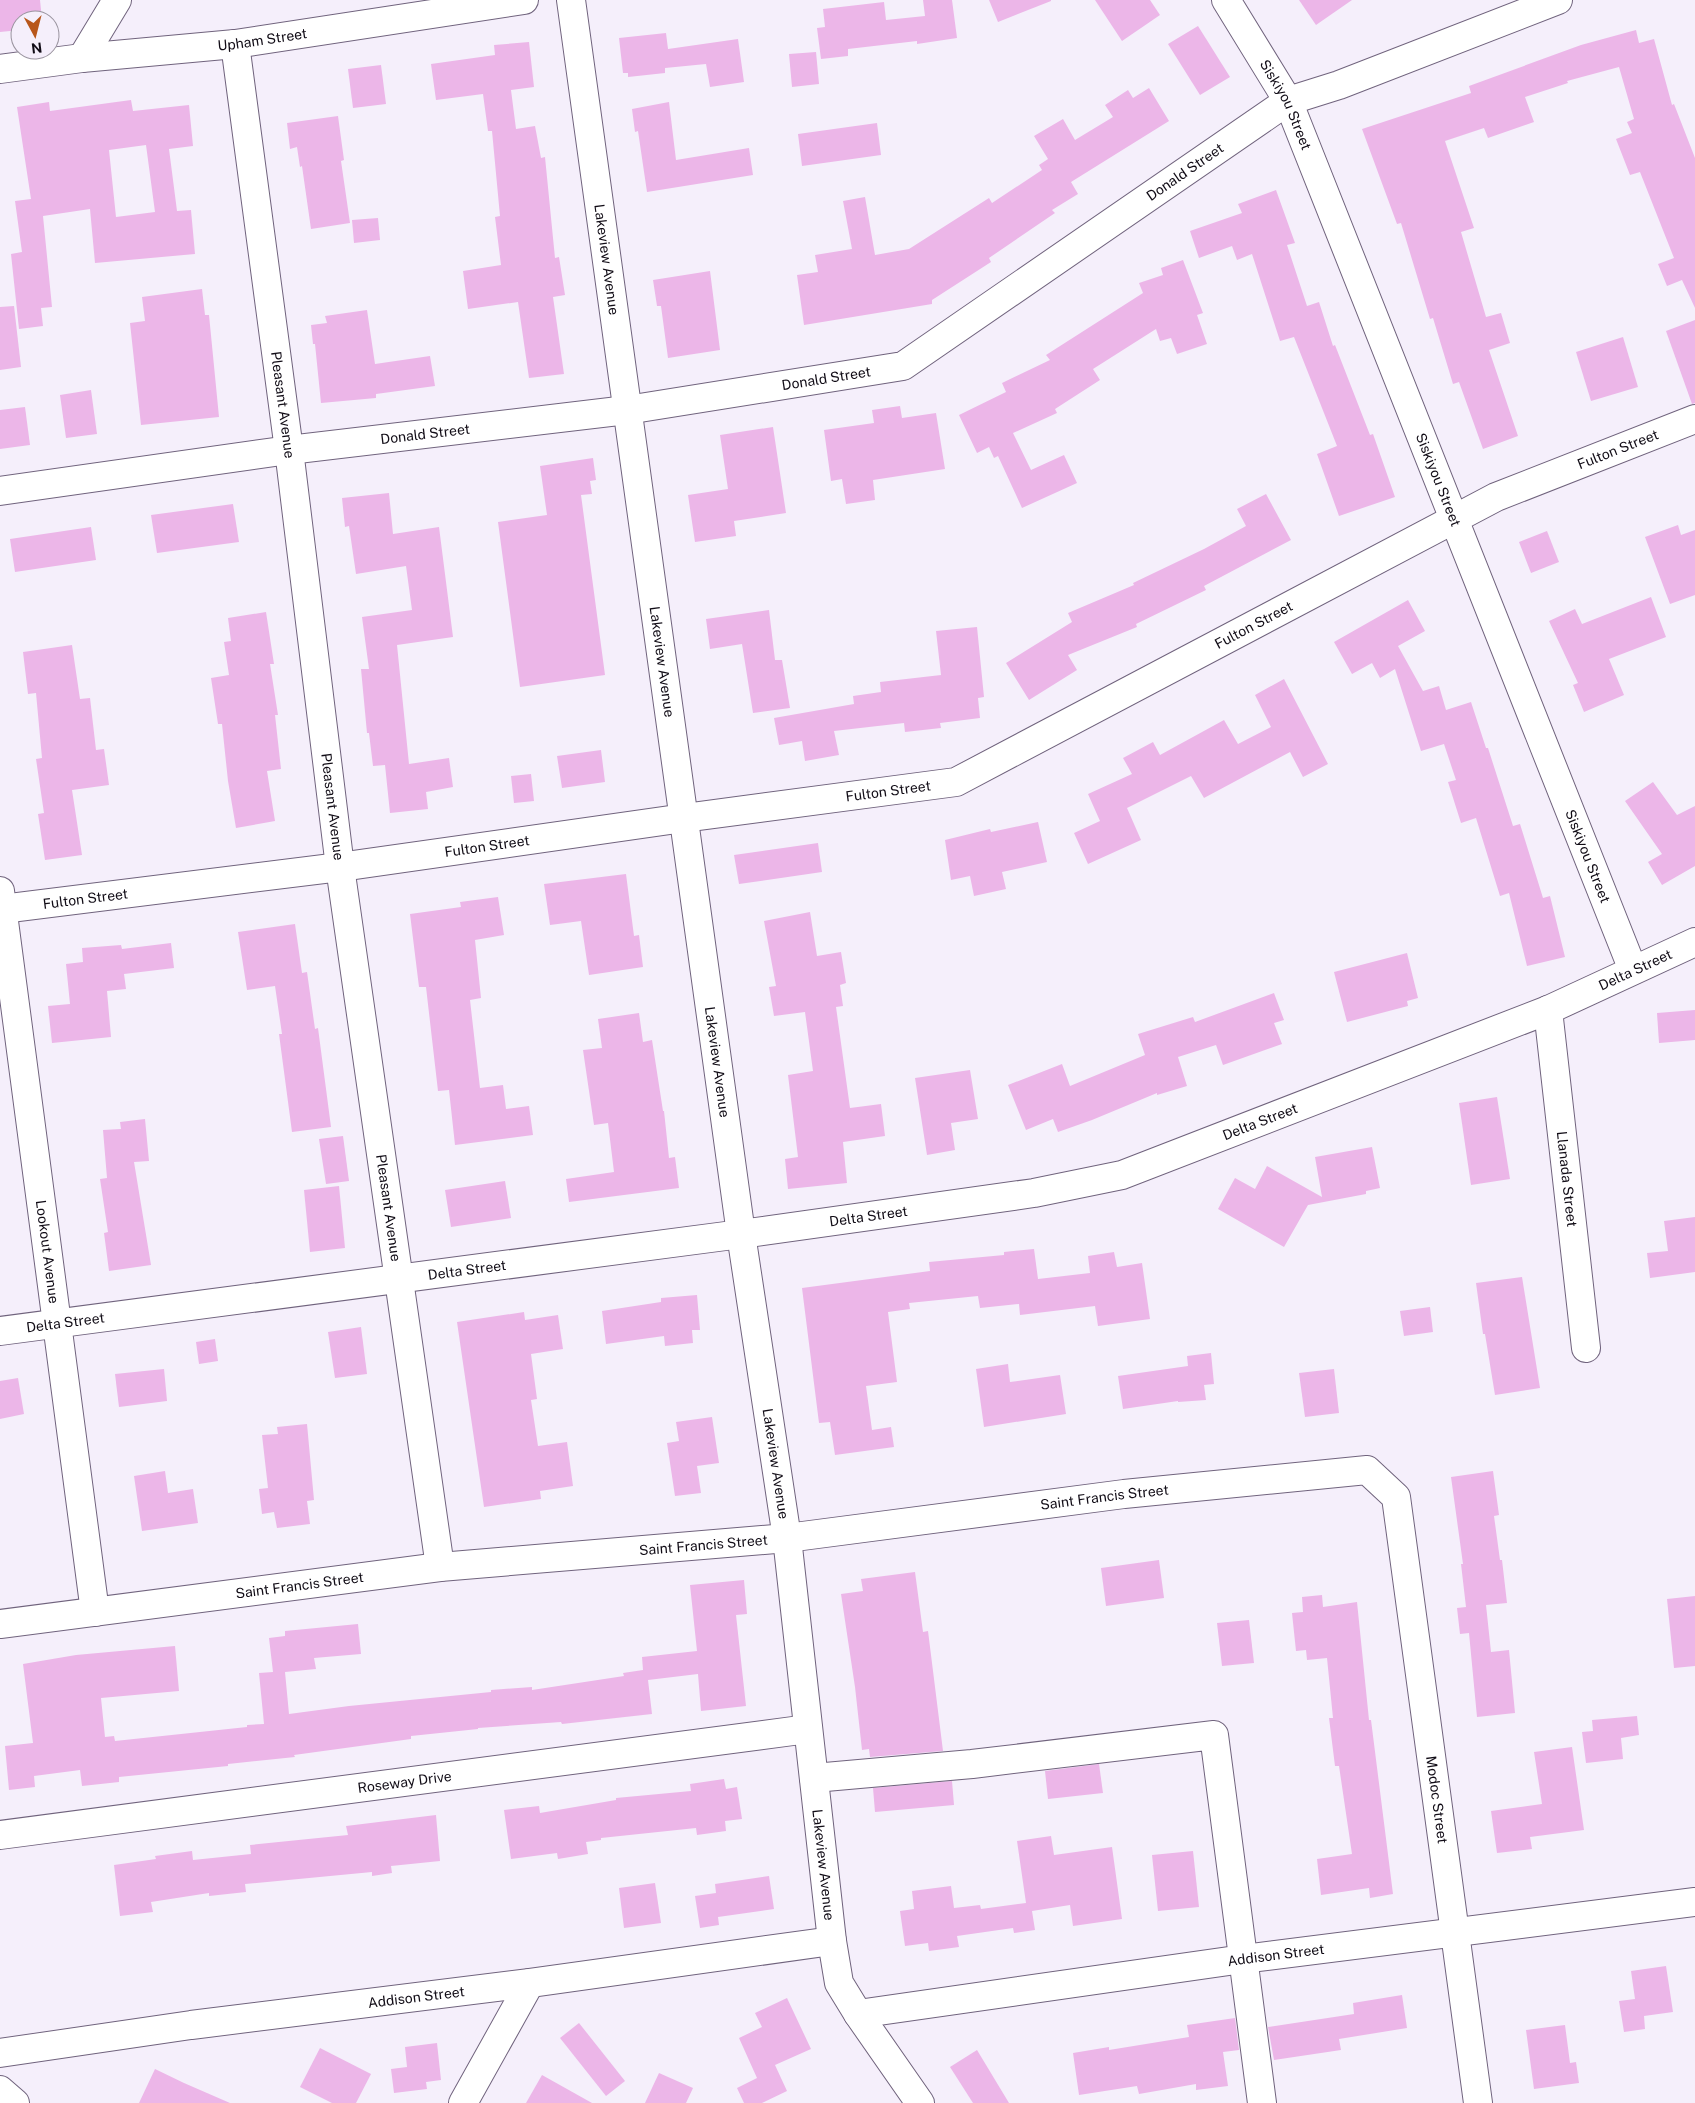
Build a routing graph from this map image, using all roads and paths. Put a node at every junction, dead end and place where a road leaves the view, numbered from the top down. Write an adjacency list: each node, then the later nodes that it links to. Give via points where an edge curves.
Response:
1 (117, 0): 7 (street)
2 (524, 0): 6 (street, Upham Street)
3 (571, 0): 10 (street, Lakeview Avenue)
4 (1226, 0): 9 (street, Siskiyou Street)
5 (1558, 0): 9 (street, Donald Street, via 1339,86)
6 (235, 44): 7 (street, Upham Street); 12 (street, Pleasant Avenue)
7 (82, 58): 8 (street, Upham Street)
8 (0, 69)
9 (1288, 101): 10 (street, Donald Street, via 903,366); 14 (street, Siskiyou Street)
10 (627, 410): 12 (street, Donald Street); 15 (street, Lakeview Avenue)
11 (1695, 419): 14 (street, Fulton Street, via 1496,497)
12 (289, 450): 13 (street, Donald Street); 16 (street, Pleasant Avenue)
13 (0, 491)
14 (1454, 519): 15 (street, Fulton Street, via 956,782); 19 (street, Siskiyou Street)
15 (684, 818): 16 (street, Fulton Street); 21 (street, Lakeview Avenue)
16 (340, 867): 17 (street, Fulton Street); 22 (street, Pleasant Avenue)
17 (1, 900): 23 (street, Lookout Avenue)
18 (1695, 942): 19 (street, Delta Street)
19 (1633, 970): 20 (street, Delta Street)
20 (1548, 1010): 21 (street, Delta Street, via 1122,1175 1034,1193); 25 (street, Llanada Street)
21 (741, 1234): 22 (street, Delta Street); 27 (street, Lakeview Avenue)
22 (398, 1279): 23 (street, Delta Street); 28 (street, Pleasant Avenue)
23 (58, 1323): 24 (street, Delta Street); 29 (street, Lookout Avenue)
24 (0, 1331)
25 (1586, 1348)
26 (1396, 1497): 27 (street, Saint Francis Street, via 1367,1470 1124,1494); 35 (street, Modoc Street)
27 (787, 1538): 28 (street, Saint Francis Street); 31 (street, Lakeview Avenue)
28 (440, 1567): 29 (street, Saint Francis Street)
29 (94, 1612): 30 (street, Saint Francis Street)
30 (0, 1624)
31 (808, 1729): 32 (street, Lakeview Avenue); 33 (street, Roseway Drive)
32 (814, 1778): 36 (street, Lakeview Avenue); 37 (street, via 972,1764 1214,1735)
33 (0, 1835)
34 (1695, 1902): 35 (street, Addison Street)
35 (1457, 1933): 37 (street, Addison Street); 46 (street, Modoc Street)
36 (832, 1941): 38 (street, Addison Street); 39 (street, Lakeview Avenue, via 839,1983)
37 (1243, 1959): 39 (street, Addison Street); 45 (street)
38 (530, 1983): 40 (street, Addison Street, via 191,2025); 43 (street)
39 (858, 2014): 44 (street, Lakeview Avenue)
40 (0, 2053)
41 (0, 2090): 42 (street)
42 (15, 2103)
43 (463, 2103)
44 (920, 2103)
45 (1262, 2103)
46 (1478, 2103)

